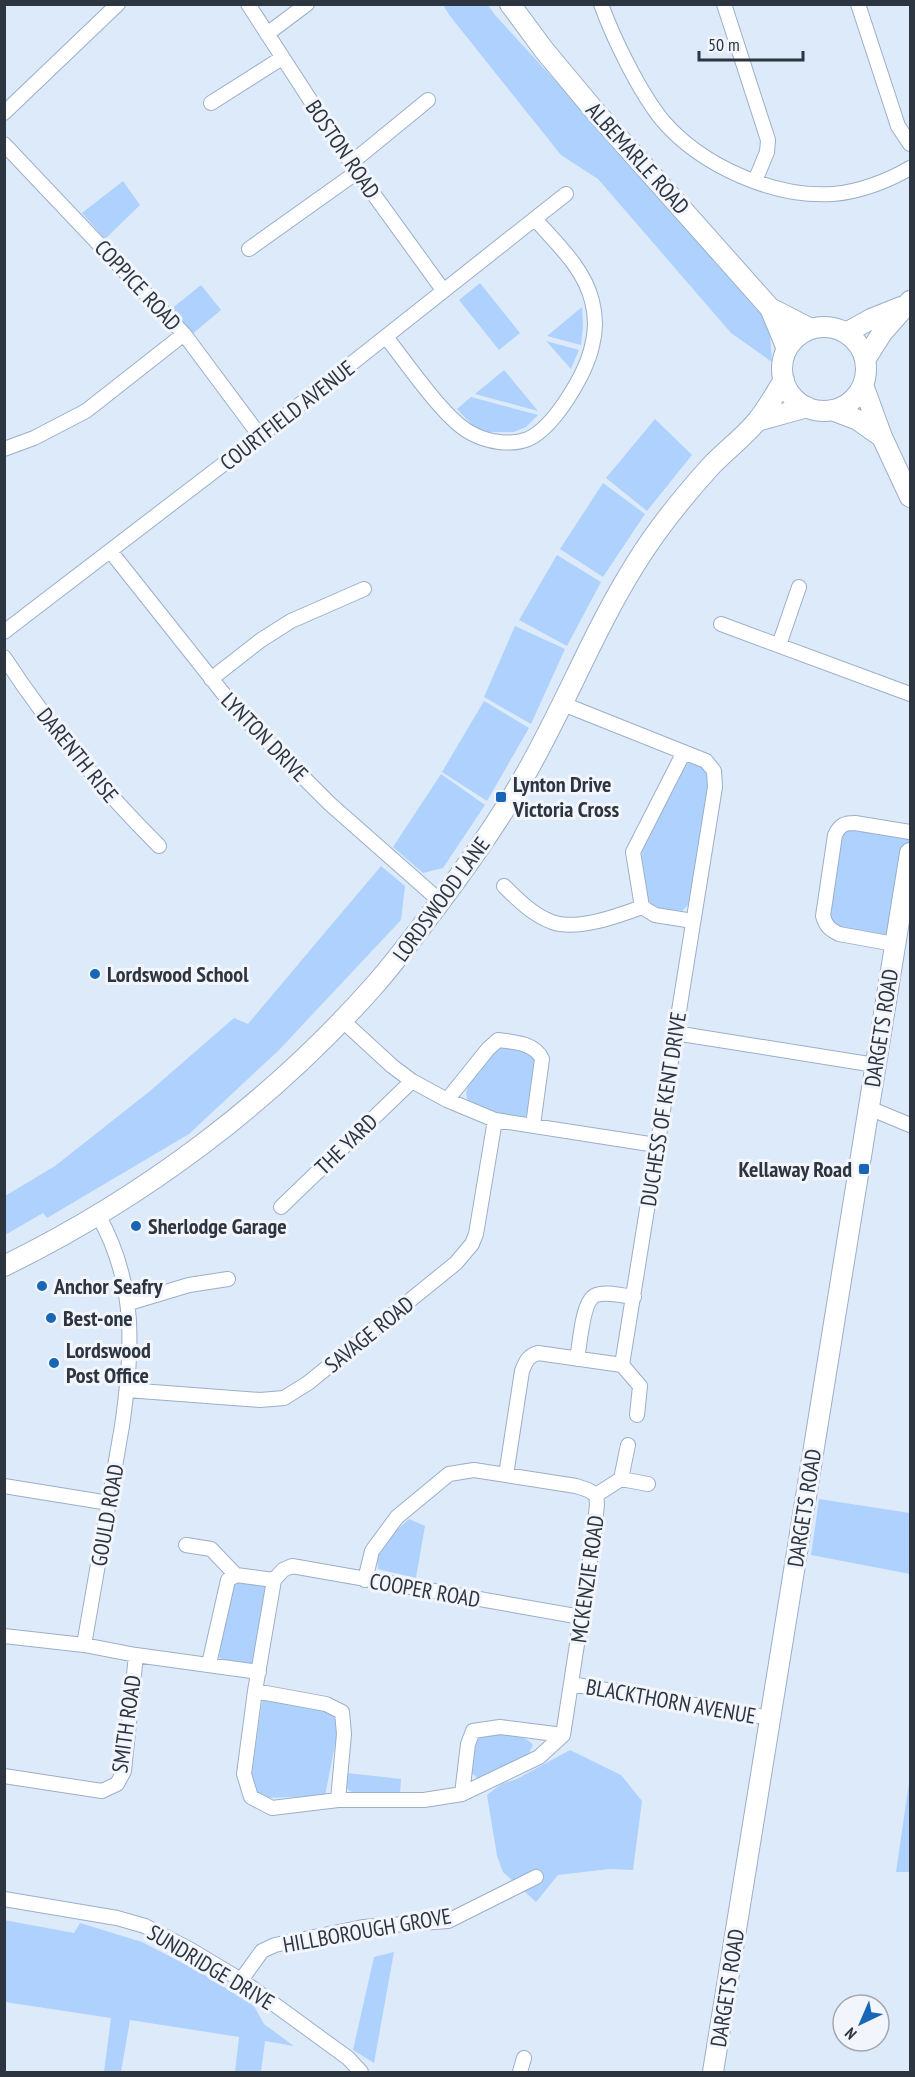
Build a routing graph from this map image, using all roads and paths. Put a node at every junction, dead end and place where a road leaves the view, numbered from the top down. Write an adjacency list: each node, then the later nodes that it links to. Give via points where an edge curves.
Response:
1 (118, 4): 12 (street)
2 (248, 4): 8 (street, BOSTON ROAD)
3 (308, 4): 8 (street)
4 (510, 4): 23 (street, ALBEMARLE ROAD, via 594,110)
5 (601, 4): 17 (street, via 609,27 663,120 693,149 727,171)
6 (724, 4): 17 (street, via 768,140)
7 (858, 4): 14 (street, via 897,126)
8 (267, 34): 9 (street, BOSTON ROAD)
9 (282, 58): 11 (street); 15 (street, BOSTON ROAD)
10 (429, 100): 15 (street)
11 (211, 103)
12 (4, 113)
13 (4, 144): 26 (street, COPPICE ROAD)
14 (910, 144)
15 (354, 167): 20 (street); 21 (street, BOSTON ROAD)
16 (910, 168): 17 (street, via 857,190 834,194 804,194)
17 (755, 181)
18 (566, 194): 19 (street, COURTFIELD AVENUE)
19 (535, 219): 21 (street, COURTFIELD AVENUE); 27 (street, via 579,270 595,316 592,349 574,386 535,435 503,443 471,434 440,405)
20 (249, 249)
21 (442, 290): 27 (street, COURTFIELD AVENUE)
22 (908, 303): 25 (street); 29 (street)
23 (770, 308): 24 (street, ALBEMARLE ROAD); 28 (street, ALBEMARLE ROAD)
24 (811, 329): 25 (street, via 835,328); 28 (street)
25 (846, 333): 29 (street)
26 (184, 334): 35 (street, COPPICE ROAD); 37 (street, via 86,411)
27 (386, 337): 35 (street, COURTFIELD AVENUE)
28 (787, 349): 30 (street, LORDSWOOD LANE, via 782,365)
29 (865, 360): 31 (street)
30 (784, 380): 32 (street, via 792,396); 34 (street, LORDSWOOD LANE)
31 (863, 386): 33 (street, via 850,402); 36 (street)
32 (807, 407): 33 (street, LORDSWOOD LANE); 34 (street, LORDSWOOD LANE)
33 (832, 410): 36 (street, via 858,420)
34 (757, 421): 48 (street, LORDSWOOD LANE, via 710,467 648,546 606,615)
35 (260, 436): 39 (street, COURTFIELD AVENUE)
36 (882, 437): 38 (street)
37 (4, 449)
38 (910, 495)
39 (111, 552): 43 (street, COURTFIELD AVENUE); 46 (street, LYNTON DRIVE)
40 (799, 587): 44 (street)
41 (364, 590): 46 (street, via 291,621)
42 (721, 624): 44 (street)
43 (4, 632)
44 (779, 645): 47 (street)
45 (4, 657): 51 (street, DARENTH RISE, via 62,739)
46 (211, 679): 54 (street, LYNTON DRIVE, via 322,797)
47 (910, 694)
48 (563, 704): 49 (street, DUCHESS OF KENT DRIVE); 54 (street, LORDSWOOD LANE, via 505,810)
49 (684, 753): 55 (street, via 633,852); 56 (street, DUCHESS OF KENT DRIVE, via 706,761 714,771 716,787)
50 (910, 832): 57 (street, DARGETS ROAD, via 855,823 839,827 823,916 831,930 839,934)
51 (159, 846)
52 (910, 853): 57 (street, DARGETS ROAD)
53 (504, 886): 55 (street, via 522,904 553,922 570,924 613,918)
54 (440, 901): 58 (street, LORDSWOOD LANE, via 402,954)
55 (642, 907): 56 (street, via 655,915)
56 (693, 921): 59 (street, DUCHESS OF KENT DRIVE)
57 (894, 944): 60 (street, DARGETS ROAD)
58 (342, 1020): 61 (street); 69 (street, LORDSWOOD LANE, via 240,1116)
59 (675, 1033): 60 (street); 67 (street, DUCHESS OF KENT DRIVE)
60 (875, 1065): 63 (street, DARGETS ROAD)
61 (412, 1081): 62 (street); 68 (street, THE YARD)
62 (447, 1100): 64 (street); 65 (street, via 498,1041 523,1044 542,1059)
63 (869, 1108): 66 (street); 97 (street, DARGETS ROAD)
64 (495, 1120): 65 (street); 76 (street, SAVAGE ROAD, via 472,1244 456,1263 308,1383 284,1398 260,1400)
65 (533, 1125): 67 (street)
66 (910, 1125)
67 (656, 1145): 72 (street, DUCHESS OF KENT DRIVE)
68 (281, 1206)
69 (98, 1215): 70 (street, LORDSWOOD LANE); 73 (street, GOULD ROAD, via 115,1251)
70 (4, 1266)
71 (228, 1279): 73 (street, via 189,1285)
72 (634, 1297): 74 (street, via 603,1293 587,1302); 75 (street, DUCHESS OF KENT DRIVE)
73 (129, 1303): 76 (street, GOULD ROAD)
74 (578, 1359): 75 (street); 79 (street, via 538,1353 526,1360)
75 (622, 1365): 77 (street, via 640,1386)
76 (127, 1390): 84 (street, GOULD ROAD)
77 (637, 1415)
78 (628, 1445): 80 (street)
79 (506, 1475): 83 (street, MCKENZIE ROAD, via 576,1486); 88 (street, MCKENZIE ROAD, via 474,1470 449,1474 397,1517 372,1551)
80 (621, 1479): 81 (street); 83 (street)
81 (648, 1484)
82 (4, 1486): 84 (street)
83 (596, 1495): 89 (street, MCKENZIE ROAD)
84 (109, 1503): 91 (street, GOULD ROAD)
85 (186, 1545): 86 (street, via 211,1549)
86 (236, 1575): 87 (street); 93 (street, via 226,1586)
87 (274, 1580): 88 (street, COOPER ROAD, via 292,1566); 94 (street)
88 (365, 1580): 89 (street, COOPER ROAD)
89 (581, 1617): 95 (street, MCKENZIE ROAD)
90 (4, 1636): 91 (street)
91 (84, 1645): 92 (street)
92 (136, 1655): 93 (street); 99 (street, SMITH ROAD, via 124,1771 117,1784 102,1791)
93 (208, 1664): 94 (street)
94 (259, 1672): 96 (street)
95 (572, 1684): 97 (street, BLACKTHORN AVENUE); 98 (street, MCKENZIE ROAD)
96 (255, 1692): 101 (street, via 326,1704 342,1712); 101 (street, via 244,1774 251,1797 272,1808)
97 (770, 1718): 108 (street, DARGETS ROAD)
98 (562, 1735): 100 (street, via 539,1757); 100 (street, via 500,1727 473,1731)
99 (4, 1776)
100 (462, 1794): 101 (street, via 424,1800)
101 (338, 1800)
102 (536, 1877): 104 (street, HILLBOROUGH GROVE, via 448,1920 363,1928 275,1945 262,1951)
103 (4, 1899): 104 (street, SUNDRIDGE DRIVE, via 145,1926)
104 (241, 1980): 106 (street, SUNDRIDGE DRIVE, via 348,2058)
105 (524, 2058): 107 (street)
106 (361, 2073)
107 (520, 2073)
108 (713, 2073)

